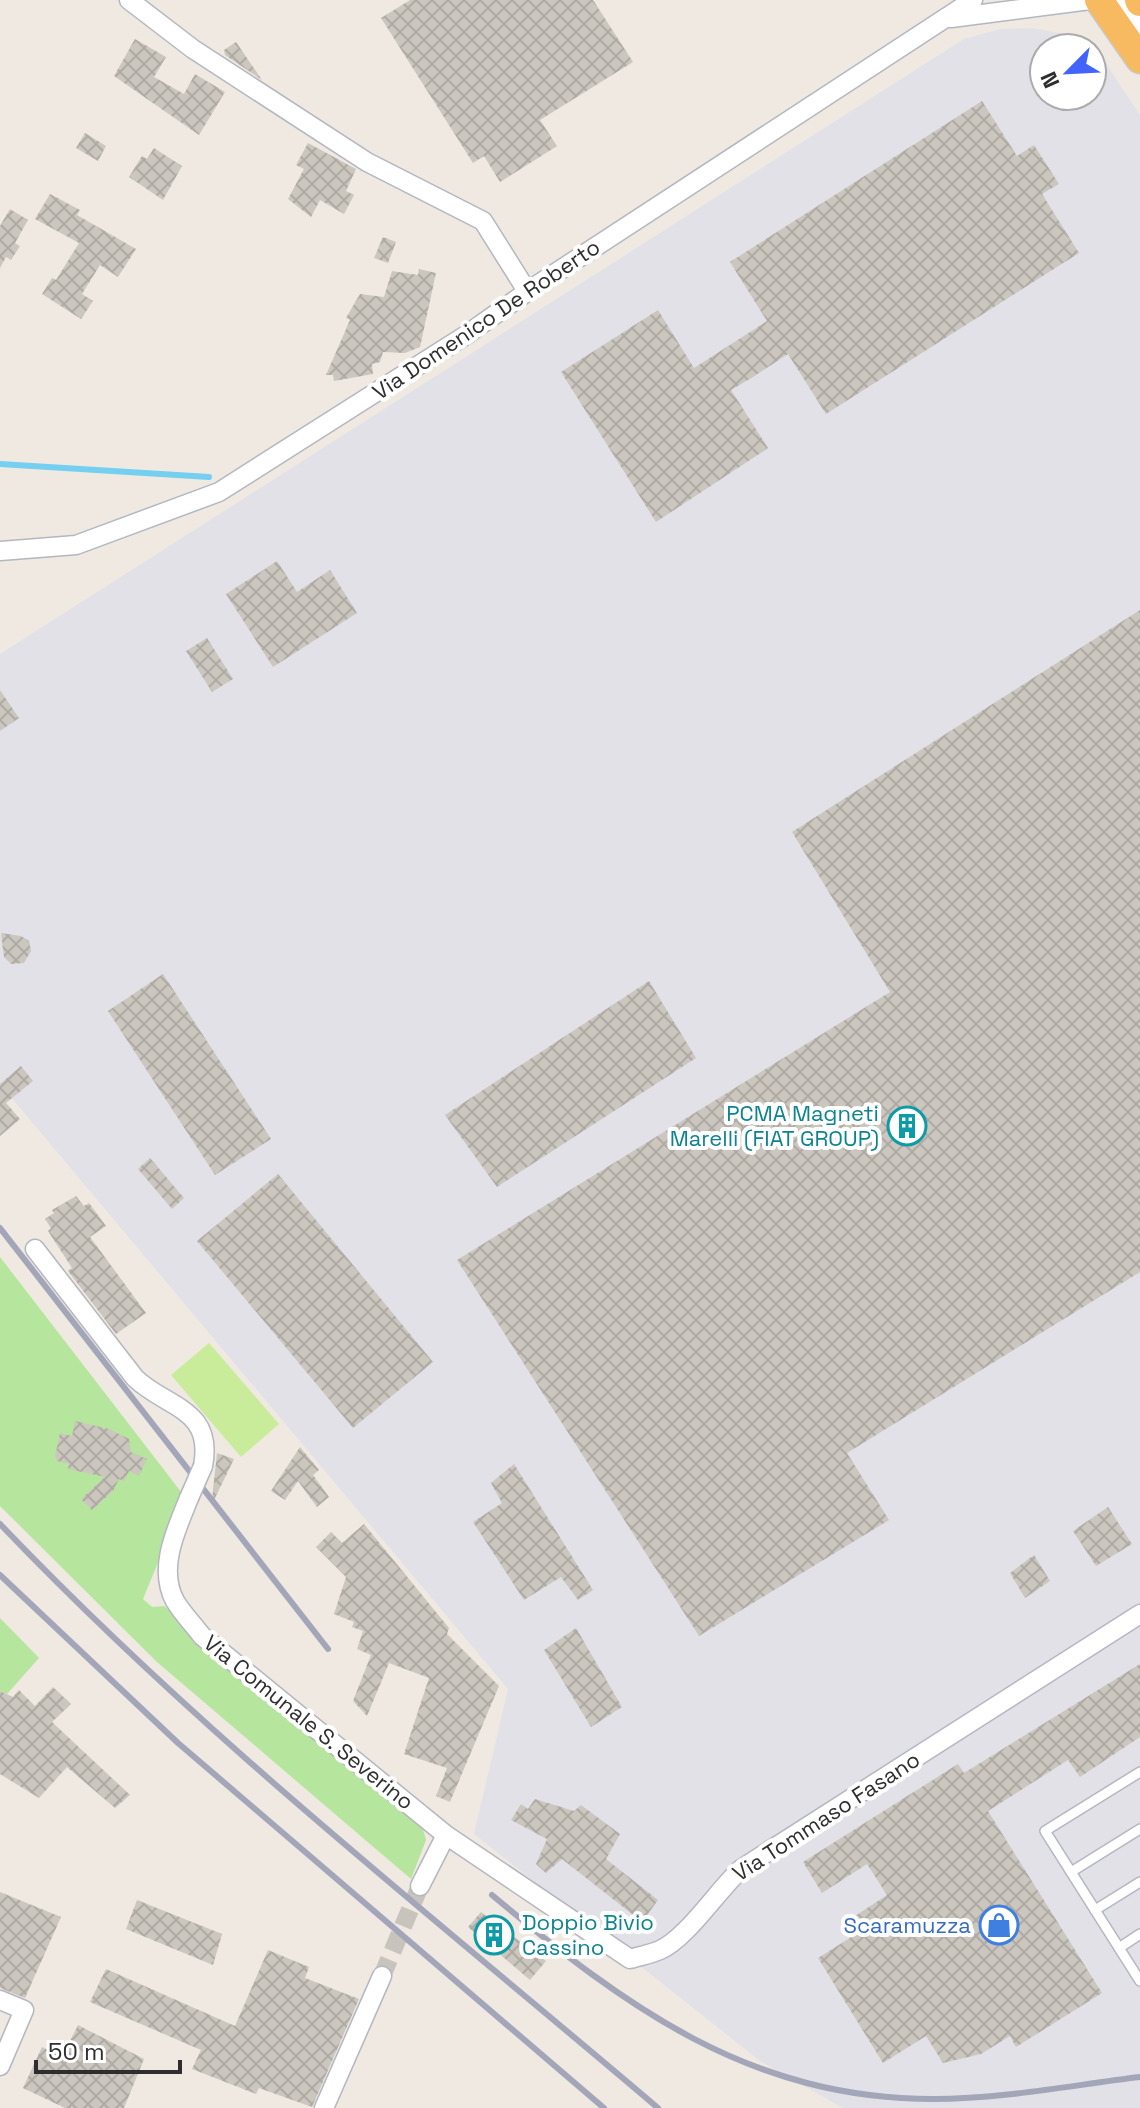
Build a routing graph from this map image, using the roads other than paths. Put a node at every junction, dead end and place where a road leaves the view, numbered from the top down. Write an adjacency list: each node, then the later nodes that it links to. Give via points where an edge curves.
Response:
1 (129, 0): 9 (street, via 193,49 367,162 483,221)
2 (973, 0): 6 (street, Via Domenico De Roberto)
3 (1090, 0): 6 (street, Via Domenico De Roberto)
4 (1099, 0): 8 (highway)
5 (1120, 0): 7 (street)
6 (944, 19): 9 (street, Via Domenico De Roberto)
7 (1140, 30)
8 (1140, 59)
9 (527, 291): 10 (street, Via Domenico De Roberto, via 219,492 76,545)
10 (0, 551)
11 (35, 1249): 15 (street, Via Comunale S. Severino, bridge, via 135,1378 196,1421 206,1452 171,1542 174,1599 202,1636)
12 (1140, 1614): 15 (street, Via Tommaso Fasano, via 741,1869 663,1949 630,1959)
13 (1140, 1772): 16 (lane, via 1045,1831)
14 (1140, 1829): 16 (lane)
15 (446, 1835): 18 (street)
16 (1071, 1872): 19 (lane)
17 (1140, 1882): 19 (lane)
18 (420, 1886)
19 (1095, 1910): 21 (lane)
20 (1140, 1934): 21 (lane)
21 (1119, 1948): 23 (lane)
22 (382, 1976): 26 (street)
23 (1140, 1981)
24 (0, 2000): 25 (street, via 24,2010)
25 (0, 2066)
26 (324, 2108)

